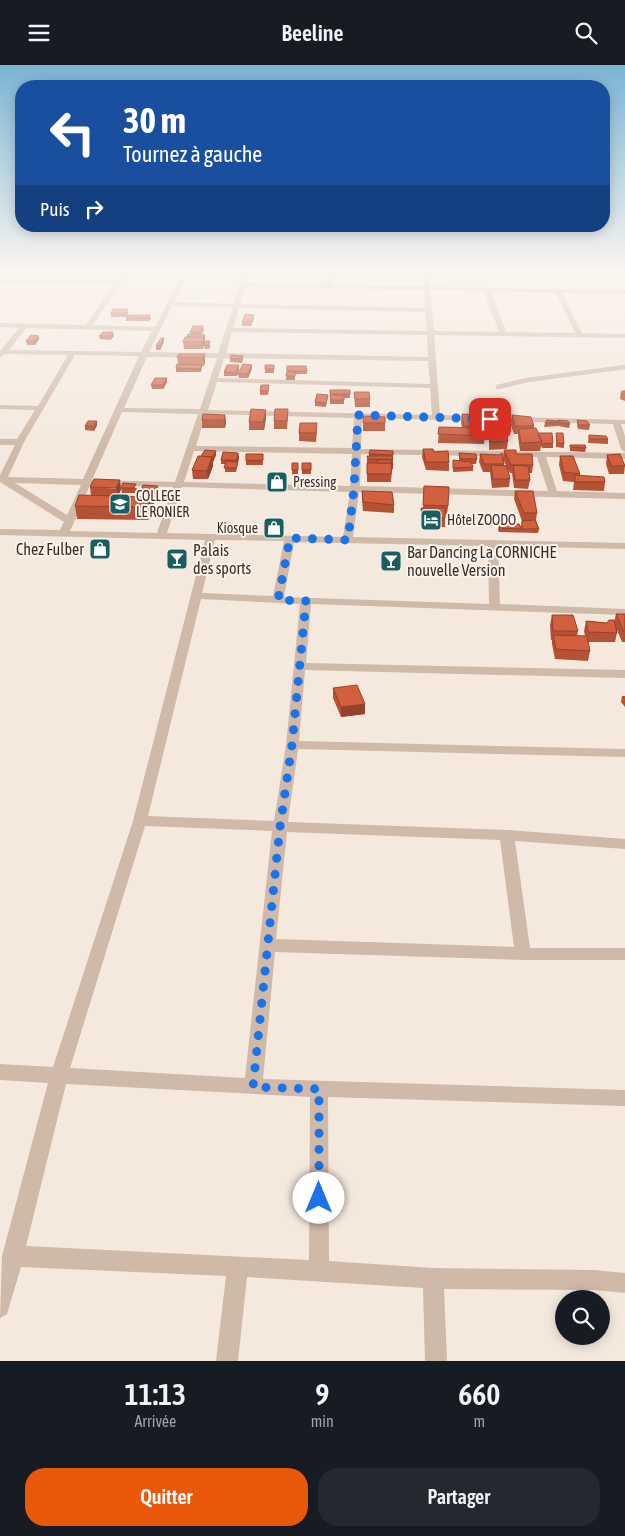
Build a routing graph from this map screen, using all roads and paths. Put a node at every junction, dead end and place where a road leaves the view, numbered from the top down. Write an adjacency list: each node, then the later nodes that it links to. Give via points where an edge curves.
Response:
1 (20, 331): 11 (street)
2 (155, 331): 12 (street)
3 (228, 331): 13 (street)
4 (328, 331): 6 (street)
5 (578, 331): 8 (street)
6 (430, 333): 7 (street); 14 (street)
7 (503, 334): 8 (street)
8 (580, 335): 9 (street)
9 (625, 336)
10 (73, 353): 11 (street); 12 (street); 20 (street)
11 (2, 354)
12 (144, 354): 13 (street); 21 (street)
13 (220, 355): 14 (street); 16 (street)
14 (431, 359): 17 (street)
15 (625, 367): 18 (lane)
16 (214, 381): 17 (street); 22 (street)
17 (433, 386): 24 (street)
18 (498, 387)
19 (0, 407): 20 (street)
20 (41, 408): 28 (street)
21 (120, 410): 22 (street); 35 (street)
22 (202, 412): 23 (street); 29 (street)
23 (358, 415): 24 (street); 31 (street)
24 (436, 417): 25 (street)
25 (616, 422): 26 (street); 30 (street)
26 (625, 422)
27 (0, 442): 28 (street)
28 (20, 442): 34 (street)
29 (191, 448): 31 (street); 36 (street)
30 (625, 449)
31 (357, 451): 32 (street); 37 (street)
32 (541, 455): 33 (street); 38 (street)
33 (625, 456)
34 (1, 480): 35 (street); 40 (street)
35 (88, 482): 36 (street); 40 (street)
36 (179, 483): 37 (street); 43 (street)
37 (354, 488): 38 (street); 46 (street)
38 (552, 494): 39 (street)
39 (625, 496)
40 (70, 521): 42 (street)
41 (0, 532): 42 (street)
42 (64, 533): 43 (street)
43 (161, 536): 44 (street)
44 (211, 537): 45 (street); 49 (street)
45 (290, 538): 46 (street); 50 (street)
46 (348, 540): 47 (street)
47 (493, 543): 48 (street); 52 (street)
48 (625, 546)
49 (197, 595): 50 (street); 58 (street)
50 (278, 600): 51 (street)
51 (306, 601): 52 (street); 54 (street)
52 (495, 608): 53 (street)
53 (625, 612)
54 (300, 666): 55 (street); 56 (street)
55 (625, 674)
56 (292, 745): 57 (street); 59 (street)
57 (625, 753)
58 (140, 821): 59 (street); 66 (street)
59 (280, 827): 60 (street); 62 (street)
60 (507, 835): 61 (street); 63 (street)
61 (625, 845)
62 (268, 945): 63 (street); 67 (street)
63 (523, 954): 64 (street)
64 (625, 954)
65 (0, 1072): 66 (street)
66 (59, 1075): 67 (street); 70 (street)
67 (253, 1087): 68 (street)
68 (319, 1089): 69 (street); 72 (street)
69 (625, 1097)
70 (12, 1256): 71 (street); 75 (street)
71 (238, 1266): 72 (street); 76 (street)
72 (319, 1271): 73 (street)
73 (433, 1278): 74 (street); 77 (street)
74 (625, 1283)
75 (0, 1307)
76 (227, 1361)
77 (436, 1361)

